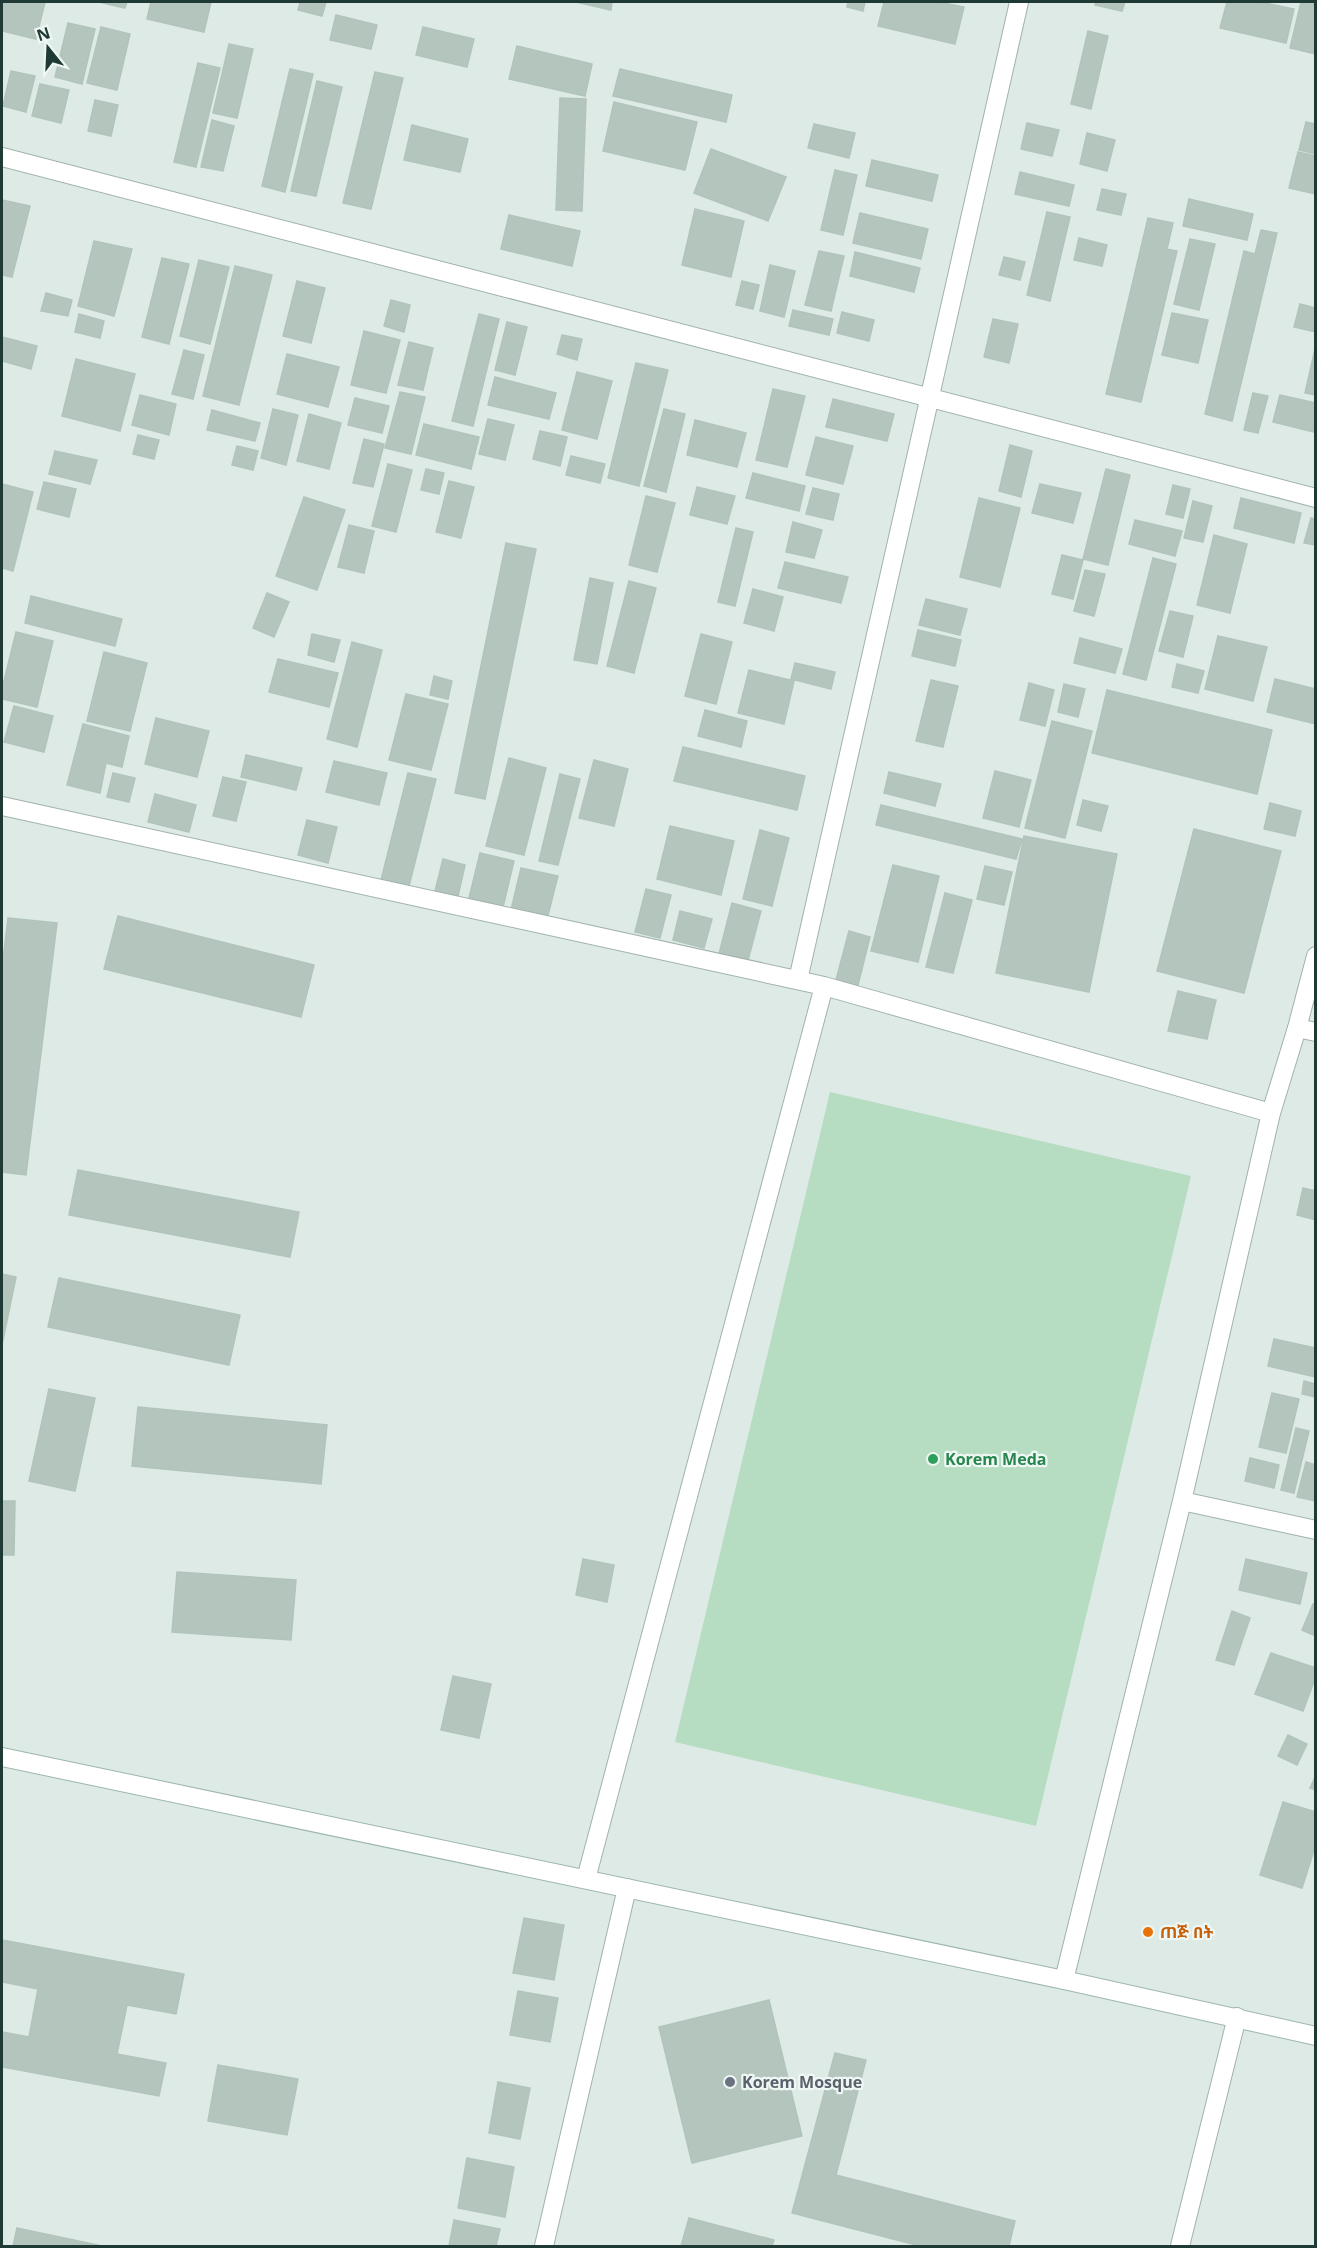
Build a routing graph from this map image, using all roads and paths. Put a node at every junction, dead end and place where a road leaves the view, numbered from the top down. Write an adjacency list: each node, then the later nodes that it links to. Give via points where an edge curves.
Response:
1 (1019, 2): 3 (street)
2 (2, 157): 3 (street)
3 (930, 396): 4 (street); 7 (street)
4 (1316, 498)
5 (2, 806): 7 (street)
6 (1316, 956): 9 (street)
7 (798, 980): 8 (street)
8 (824, 986): 11 (street); 15 (street)
9 (1297, 1028): 10 (street); 11 (street)
10 (1316, 1032)
11 (1271, 1113): 12 (street)
12 (1182, 1501): 13 (street); 17 (street)
13 (1316, 1530)
14 (2, 1757): 15 (street)
15 (586, 1879): 16 (street)
16 (627, 1888): 17 (street); 20 (street)
17 (1064, 1980): 18 (street)
18 (1237, 2018): 19 (street); 21 (street)
19 (1316, 2036)
20 (544, 2247)
21 (1180, 2247)

